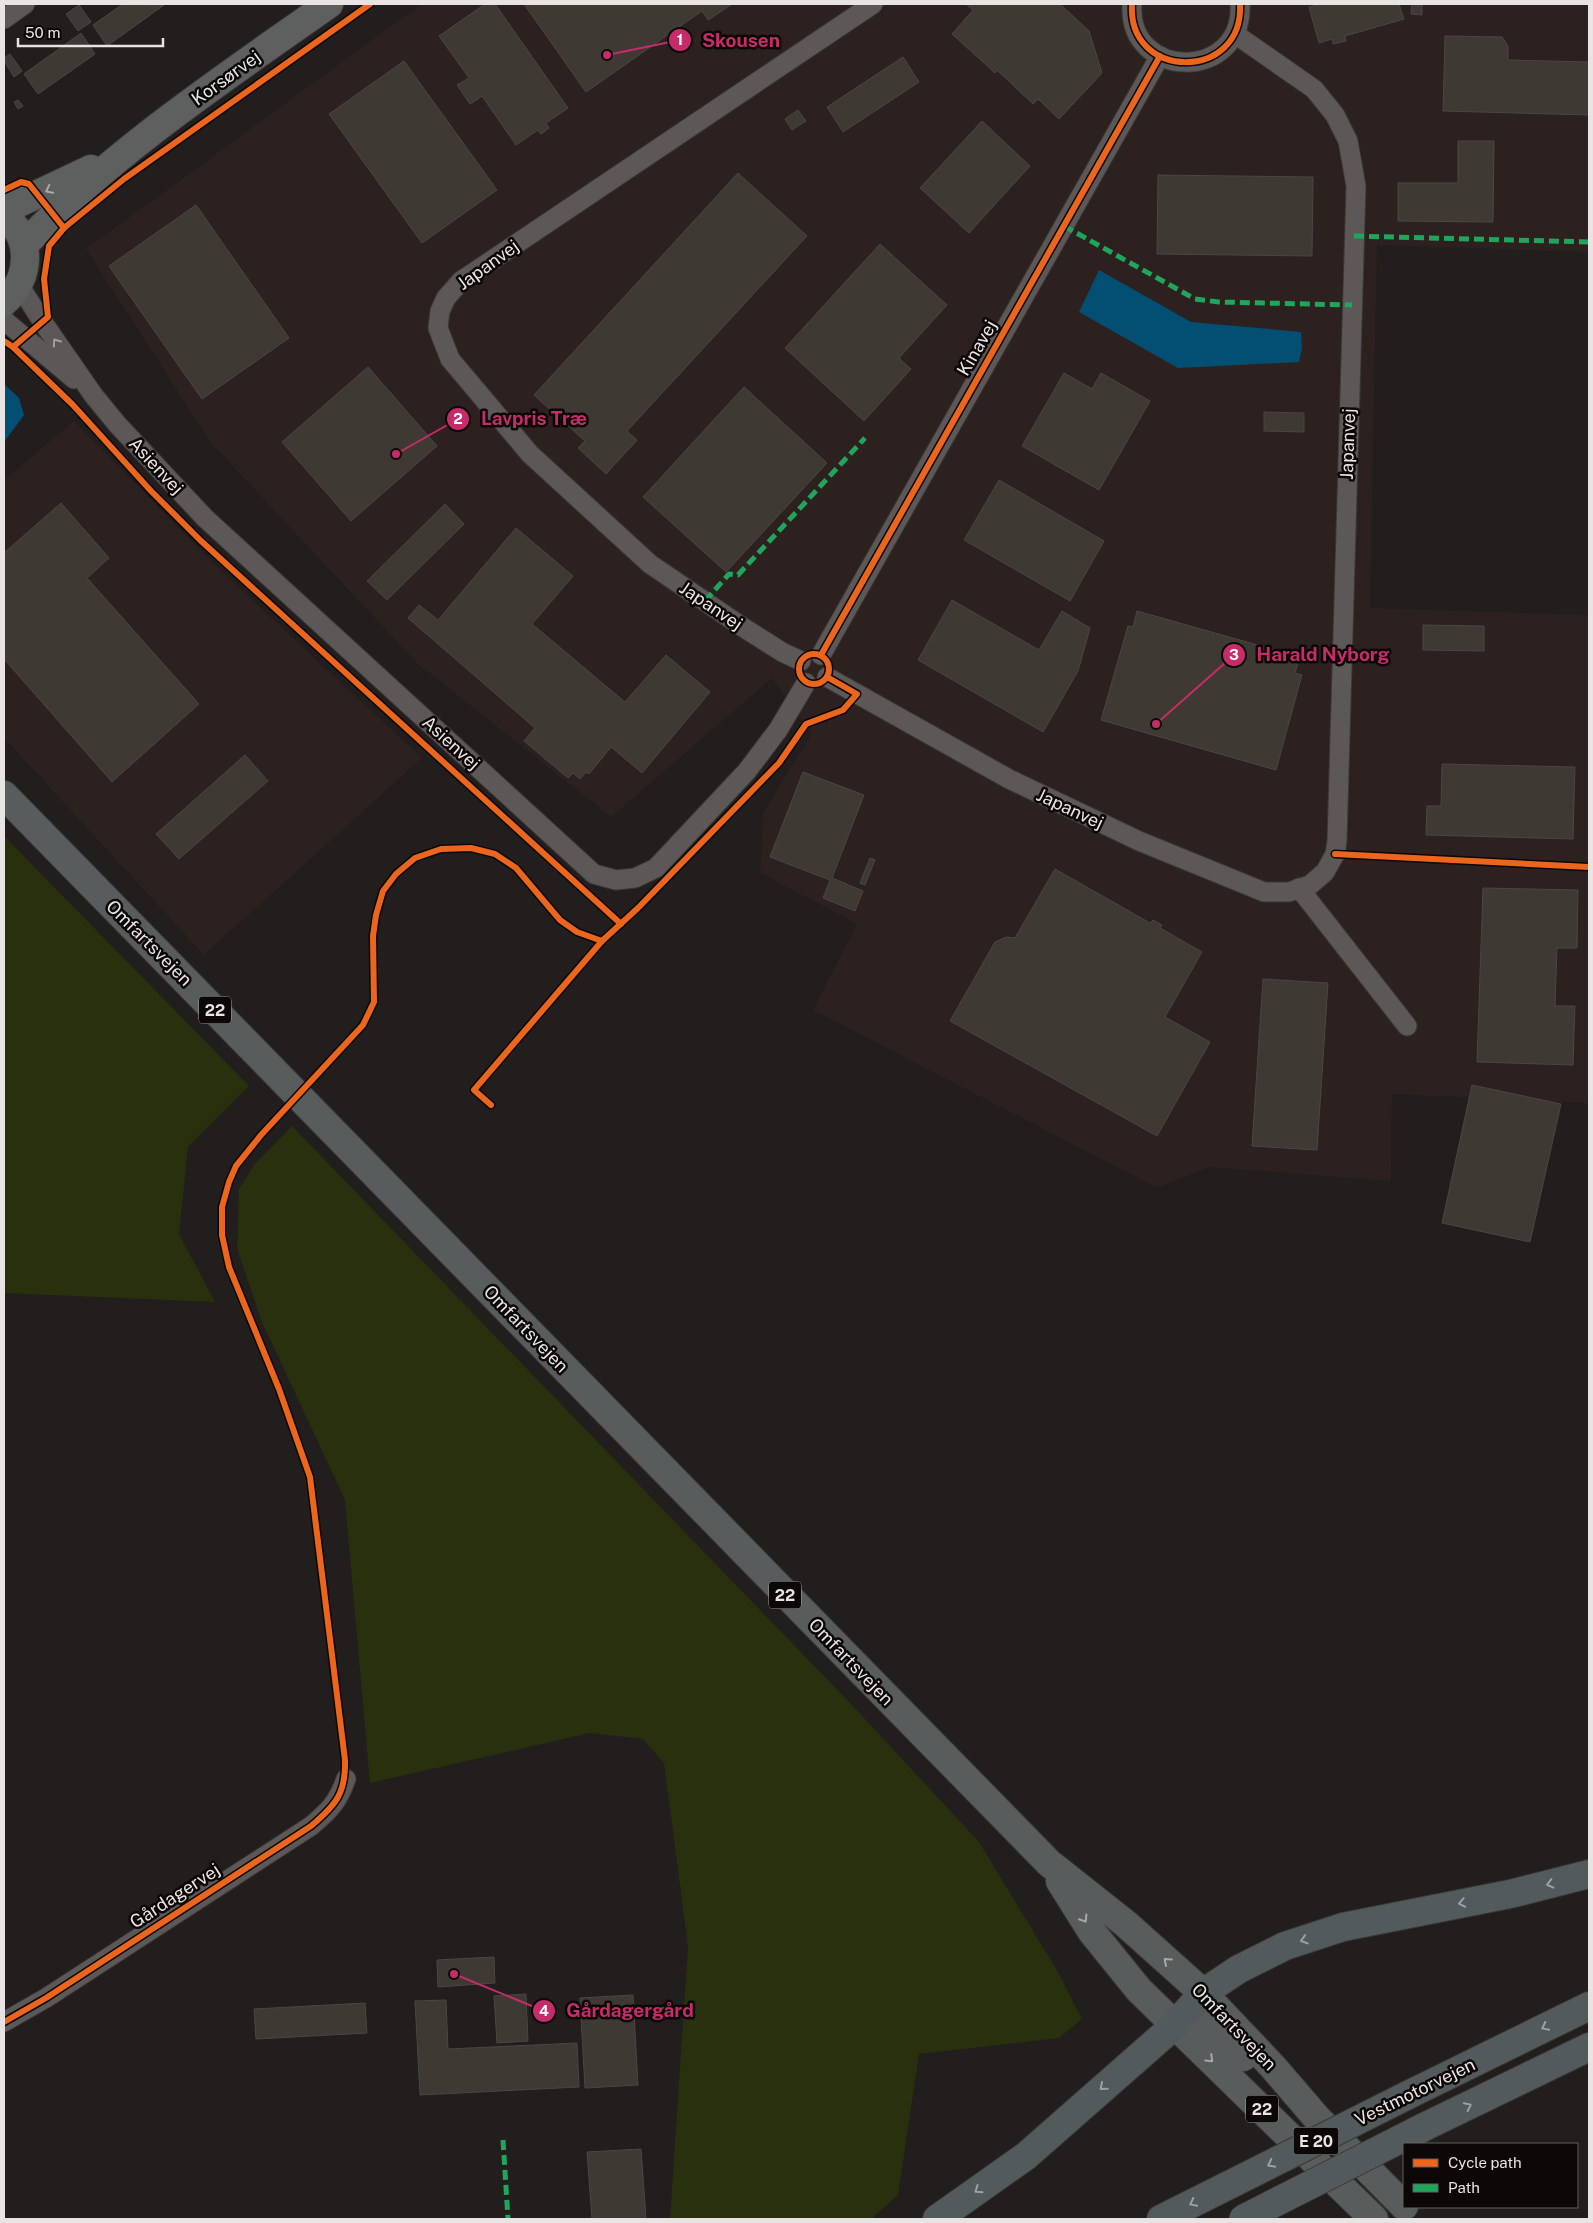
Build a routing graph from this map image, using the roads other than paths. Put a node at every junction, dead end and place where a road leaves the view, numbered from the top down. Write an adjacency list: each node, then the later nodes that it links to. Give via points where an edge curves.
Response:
1 (25, 4): 6 (street)
2 (329, 4): 9 (main road, Korsørvej)
3 (873, 4): 17 (street, Japanvej, via 461,281 446,298 438,328 450,359 530,454 650,564 741,626)
4 (1132, 4): 8 (street, via 1136,31 1146,46)
5 (1240, 4): 7 (street, via 1241,15)
6 (4, 19)
7 (1235, 34): 8 (street, via 1225,48 1194,63 1176,62); 21 (street, Japanvej, via 1314,89 1335,115 1348,141 1356,186 1338,841 1325,872 1310,885)
8 (1160, 56): 16 (street, Kinavej)
9 (124, 152): 10 (main road, Korsørvej, one-way to 10); 12 (main road, Korsørvej)
10 (4, 210)
11 (4, 216): 12 (main road, via 19,232)
12 (24, 245): 13 (main road, via 24,272)
13 (12, 293): 15 (street, Asienvej, one-way to 13, via 42,321)
14 (4, 320): 15 (street, Asienvej)
15 (94, 396): 19 (street, Asienvej, via 205,518 594,874 616,880 635,878 656,868 747,771 778,730)
16 (821, 655): 17 (street, via 810,654); 18 (street, via 829,665)
17 (801, 661): 19 (street, via 799,673)
18 (827, 677): 19 (street, via 818,684); 21 (street, Japanvej, via 1008,779 1140,841 1264,892 1289,892)
19 (806, 682)
20 (4, 795): 24 (main road, Omfartsvejen / 22)
21 (1299, 888): 22 (street)
22 (1407, 1026)
23 (346, 1779): 28 (street, Gårdagervej, via 330,1810 310,1826)
24 (1049, 1863): 26 (main road, Omfartsvejen / 22, one-way to 24, via 1126,1924); 29 (main road, Omfartsvejen / 22, one-way to 29, via 1092,1932 1138,1990)
25 (1589, 1874): 26 (highway, one-way to 26, via 1510,1894 1343,1927 1284,1946 1239,1969)
26 (1203, 1993): 29 (highway); 31 (main road, Omfartsvejen / 22)
27 (1589, 2006): 35 (highway, Vestmotorvejen / E 20, one-way to 35, bridge)
28 (4, 2022)
29 (1175, 2025): 31 (main road, via 1204,2027 1220,2036 1272,2084); 34 (highway, one-way to 34, via 1026,2156); 37 (main road, Omfartsvejen / 22, one-way to 37)
30 (1589, 2047): 36 (highway, Vestmotorvejen / E 20, one-way to 30, bridge)
31 (1316, 2117): 32 (main road, Omfartsvejen / 22)
32 (1403, 2204)
33 (1407, 2208): 38 (main road, Omfartsvejen / 22)
34 (937, 2219)
35 (1161, 2219)
36 (1243, 2219)
37 (1376, 2219)
38 (1417, 2219)

